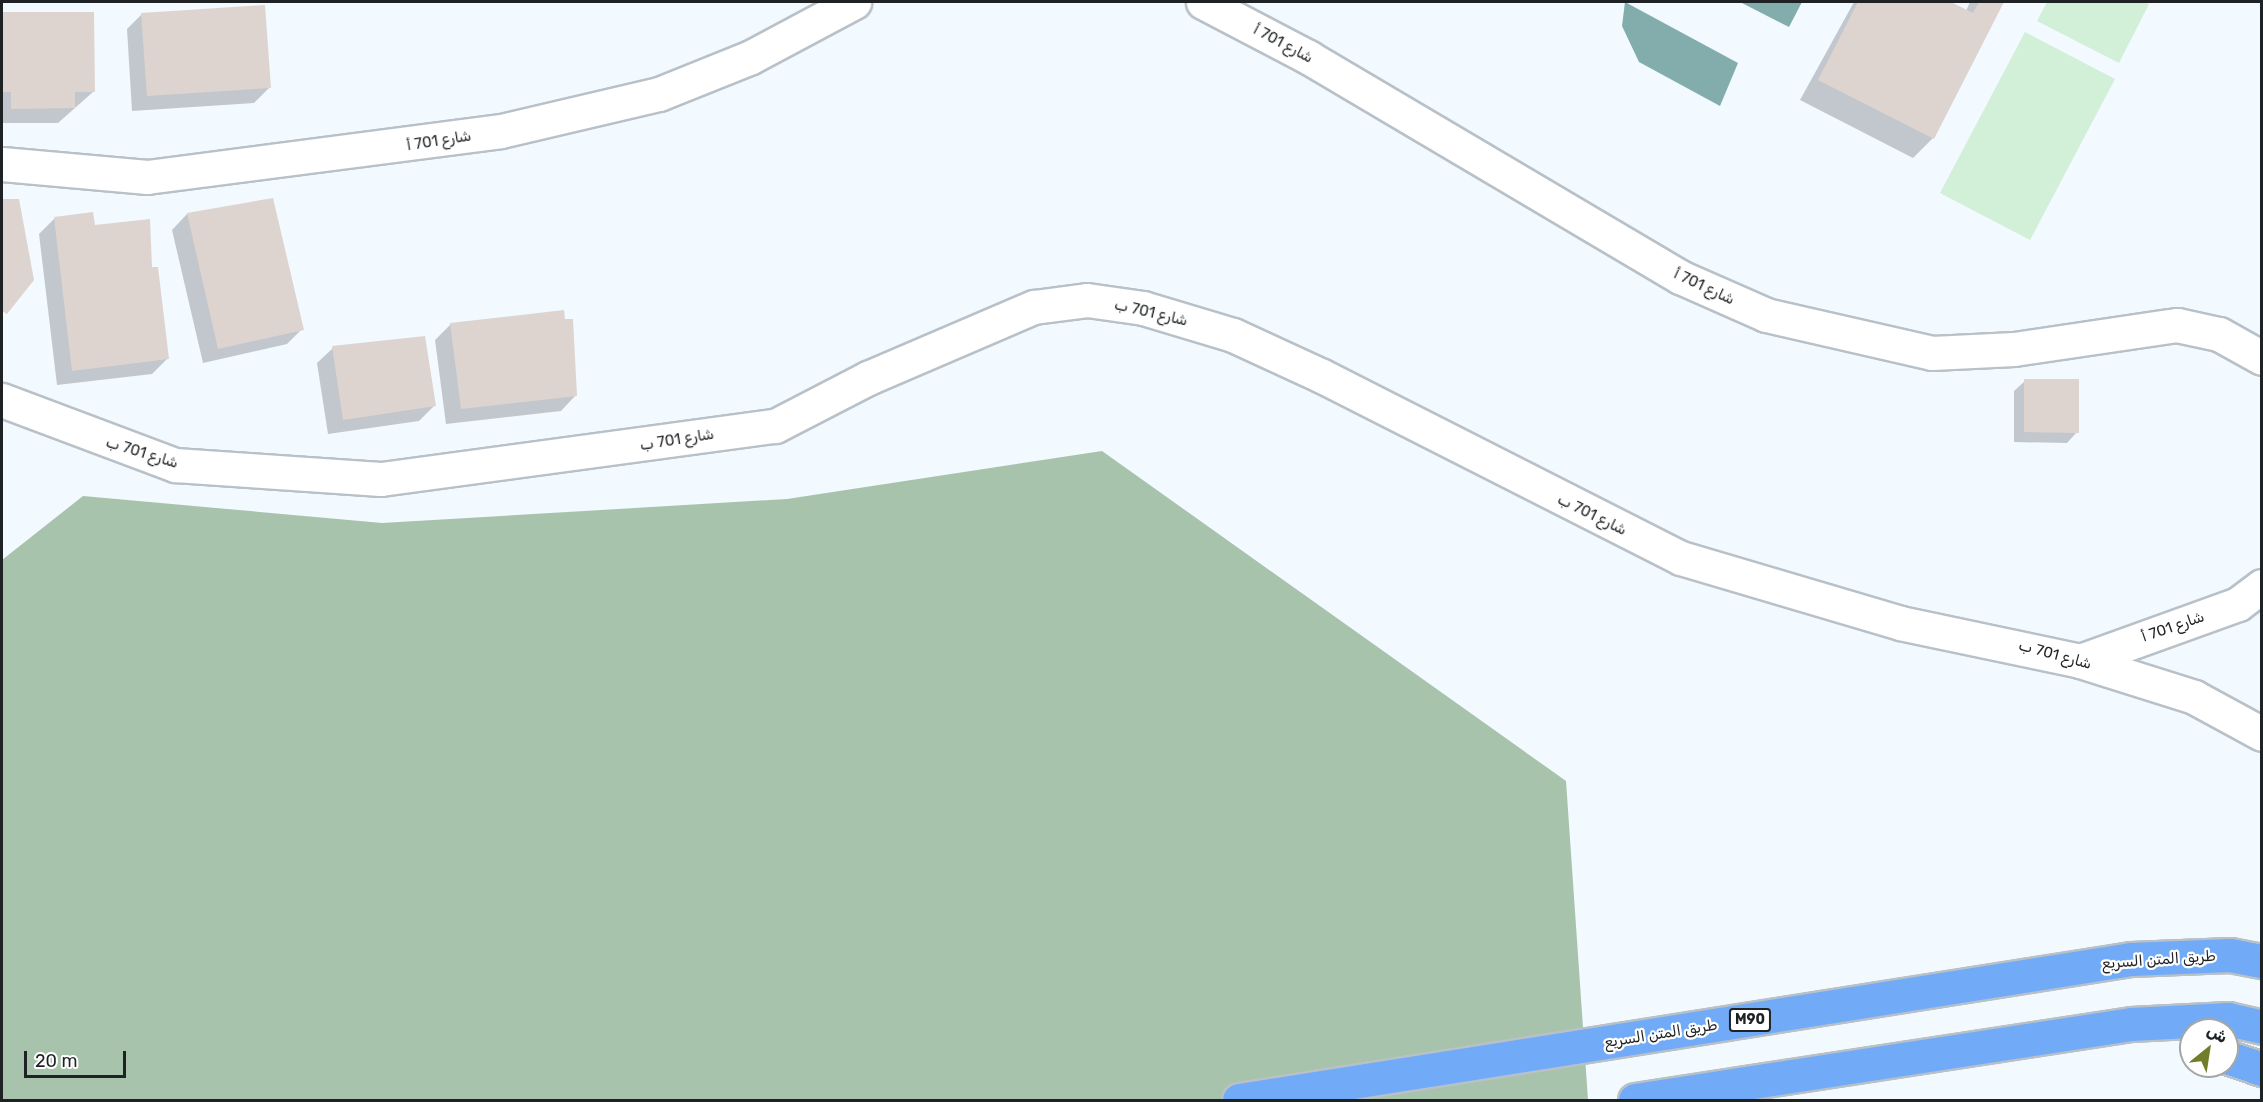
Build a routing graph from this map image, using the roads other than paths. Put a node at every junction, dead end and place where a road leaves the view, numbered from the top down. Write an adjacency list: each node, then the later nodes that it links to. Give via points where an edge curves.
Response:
1 (854, 2): 3 (street, شارع 701 أ, via 751,57 659,94 501,131 147,177)
2 (1203, 2): 4 (street, شارع 701 أ, via 1308,57 1680,277 1766,315 1932,353 2014,349 2176,325 2219,334)
3 (2, 164)
4 (2262, 358)
5 (2, 400): 7 (street, شارع 701 ب, via 175,465 381,479 775,426 1001,320 1034,307 1087,300 1143,308 1233,335 1682,558 1900,622)
6 (2262, 586): 7 (street, شارع 701 أ, via 2238,604)
7 (2080, 661): 8 (street, شارع 701 ب, via 2194,697)
8 (2262, 734)
9 (2262, 961): 15 (highway, طريق المتن السريع / M90, via 2230,955 2131,959)
10 (2131, 1024): 11 (highway, via 2228,1019); 12 (highway); 16 (highway)
11 (2262, 1027)
12 (2179, 1041)
13 (2239, 1061): 14 (highway)
14 (2262, 1069)
15 (1239, 1101)
16 (1635, 1101)

